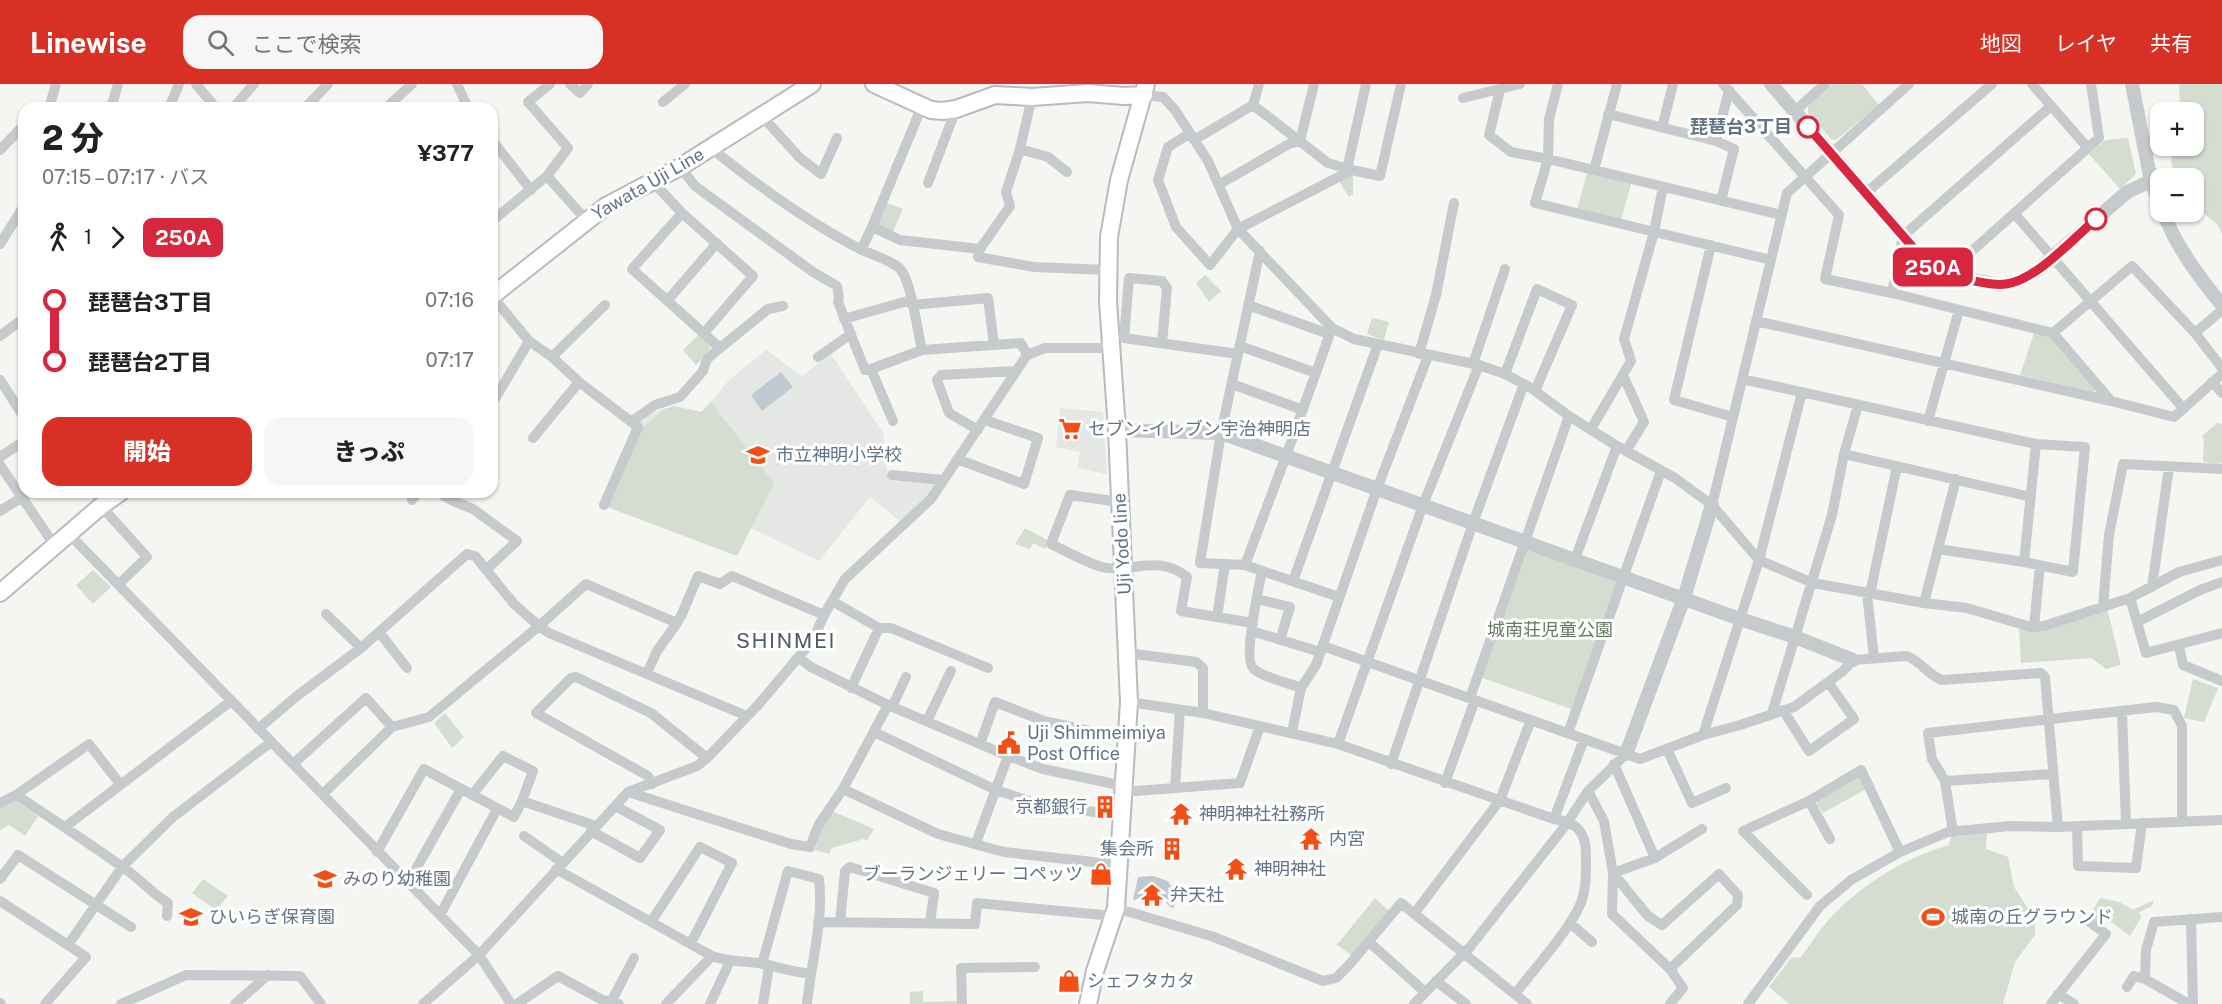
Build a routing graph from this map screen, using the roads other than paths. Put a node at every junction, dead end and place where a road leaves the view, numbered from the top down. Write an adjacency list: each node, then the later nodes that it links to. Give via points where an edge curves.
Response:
1 (56, 84): 35 (street)
2 (118, 84): 36 (street)
3 (179, 84): 37 (street)
4 (196, 84): 38 (street)
5 (254, 84): 39 (street)
6 (328, 84): 40 (street)
7 (412, 84): 41 (street)
8 (550, 84): 68 (street, via 528,102 568,148)
9 (570, 84): 10 (street, via 580,93)
10 (588, 84)
11 (685, 84): 43 (street)
12 (812, 84): 50 (main road, Yawata Uji Line)
13 (874, 84): 45 (main road)
14 (1259, 84): 44 (street)
15 (1314, 84): 55 (street)
16 (1366, 84): 65 (street)
17 (1401, 84): 65 (street, via 1380,176)
18 (1520, 84): 32 (street)
19 (1558, 84): 63 (street, via 1549,118)
20 (1617, 84): 49 (street)
21 (1673, 84): 51 (street)
22 (1771, 84): 48 (street)
23 (1825, 84): 48 (street)
24 (1909, 84): 62 (street)
25 (1992, 84): 77 (street)
26 (2032, 84): 46 (street)
27 (2091, 84): 57 (street, via 2099,138)
28 (2132, 84): 69 (street)
29 (460, 85): 42 (street)
30 (1726, 87): 56 (street); 70 (street)
31 (1145, 89): 33 (main road, via 1124,96 1088,93); 53 (street, via 1163,97); 100 (main road, Uji Yodo line, via 1119,180)
32 (1500, 90): 34 (street); 63 (street, via 1489,135 1511,152)
33 (1032, 97): 47 (main road, via 995,95); 61 (street)
34 (1463, 98)
35 (50, 102)
36 (113, 102)
37 (172, 102)
38 (211, 102)
39 (238, 102)
40 (311, 102)
41 (392, 102)
42 (466, 102)
43 (663, 102)
44 (1253, 105): 53 (street); 55 (street)
45 (922, 106): 47 (main road, via 931,110); 87 (street)
46 (2051, 106): 57 (street); 90 (street)
47 (956, 109): 73 (street)
48 (1795, 111): 62 (street)
49 (1608, 114): 51 (street); 66 (street)
50 (761, 115): 54 (street, via 800,158 821,174); 59 (main road, Yawata Uji Line)
51 (1662, 128): 56 (street)
52 (18, 131): 60 (street)
53 (1192, 137): 74 (street); 88 (street, via 1168,147 1158,180 1176,227 1210,265)
54 (837, 138)
55 (1300, 141): 65 (street, via 1328,164); 74 (street)
56 (1716, 141): 78 (street, via 1734,149)
57 (2087, 147): 81 (street)
58 (498, 148): 76 (street)
59 (711, 148): 64 (main road, Yawata Uji Line); 95 (street, via 817,226)
60 (0, 150)
61 (1020, 150): 67 (street, via 1048,158); 94 (street, via 1006,192 1010,206)
62 (1831, 153): 70 (street); 77 (street)
63 (1548, 159): 66 (street); 89 (street, via 1535,203)
64 (680, 167): 72 (main road, Yawata Uji Line); 114 (street, via 695,186 837,286)
65 (1350, 170): 88 (street)
66 (1594, 170): 75 (street)
67 (1067, 172)
68 (547, 176): 76 (street); 85 (street)
69 (2150, 176)
70 (1804, 177): 82 (street, via 1786,193); 103 (street, via 1839,215 1825,279)
71 (2150, 181): 97 (street, via 2127,192)
72 (653, 182): 80 (street); 85 (main road, Yawata Uji Line)
73 (928, 183)
74 (1220, 184): 88 (street)
75 (1663, 187): 78 (street); 89 (street)
76 (531, 190): 84 (street)
77 (1866, 193): 90 (street)
78 (1721, 201): 82 (street)
79 (1454, 203): 133 (street)
80 (682, 213): 91 (street); 105 (street, via 632,269)
81 (2014, 213): 97 (street); 101 (street)
82 (1781, 215): 98 (street)
83 (18, 216): 92 (street)
84 (498, 216)
85 (586, 220): 102 (main road, Yawata Uji Line)
86 (2167, 222): 110 (street, via 2198,276)
87 (872, 227): 94 (street, via 900,240); 95 (street)
88 (1238, 229): 96 (street)
89 (1654, 232): 93 (street); 143 (street, via 1624,339 1630,361)
90 (1903, 236): 101 (street, via 1930,265); 103 (street)
91 (717, 243): 105 (street); 118 (street, via 753,276)
92 (0, 244)
93 (1711, 245): 98 (street); 160 (street, via 1674,400)
94 (980, 249): 100 (street, via 978,257 1034,267)
95 (861, 250): 107 (street, via 898,266 906,277)
96 (1260, 251): 109 (street); 117 (street)
97 (2052, 258): 101 (street, via 2026,279 2007,284); 104 (street)
98 (1771, 260): 115 (street)
99 (1505, 269): 135 (street)
100 (1107, 270): 123 (main road, Uji Yodo line)
101 (1946, 274)
102 (498, 291)
103 (1892, 293): 112 (street)
104 (2090, 300): 119 (street); 120 (street, via 2132,266); 157 (street)
105 (667, 302): 118 (street)
106 (498, 303): 124 (street)
107 (911, 303): 114 (street); 127 (street, via 988,298); 129 (street)
108 (605, 305): 134 (street)
109 (1248, 305): 117 (street); 130 (street)
110 (2222, 305)
111 (783, 306): 128 (street, via 768,309)
112 (1959, 310): 119 (street); 136 (street)
113 (2222, 310): 120 (street)
114 (844, 319): 121 (street)
115 (1756, 321): 136 (street); 144 (street)
116 (18, 322): 122 (street)
117 (1331, 331): 126 (street); 140 (street)
118 (704, 333): 128 (street)
119 (2053, 333): 154 (street)
120 (2195, 333): 137 (street)
121 (851, 334): 131 (street); 138 (street, via 865,370)
122 (0, 336)
123 (1115, 340): 125 (street); 125 (street, via 1129,278 1162,281 1167,288); 132 (street, via 1045,348); 165 (main road, Uji Yodo line)
124 (529, 341): 134 (street); 153 (street)
125 (1162, 343): 130 (street)
126 (1378, 344): 133 (street); 182 (street)
127 (994, 345): 129 (street); 132 (street, via 1021,343)
128 (720, 348): 161 (street, via 707,359 703,371 680,397 655,405)
129 (922, 350): 138 (street)
130 (1239, 350): 140 (street); 148 (street)
131 (822, 351)
132 (1027, 355): 139 (street)
133 (1424, 355): 135 (street); 186 (street)
134 (552, 357): 146 (street)
135 (1476, 364): 141 (street); 194 (street)
136 (1945, 364): 154 (street); 164 (street)
137 (2222, 368)
138 (871, 369): 162 (street)
139 (1016, 372): 163 (street); 167 (street, via 941,375 937,380 949,413)
140 (1316, 372): 158 (street)
141 (1505, 374): 149 (street); 150 (street, via 1537,289 1572,304)
142 (2222, 374): 147 (street)
143 (1623, 375): 166 (street); 172 (street, via 1644,422)
144 (1742, 379): 151 (street); 160 (street)
145 (0, 380): 156 (street)
146 (579, 382): 161 (street); 169 (street)
147 (2212, 382): 152 (street); 157 (street)
148 (1232, 384): 158 (street); 168 (street)
149 (1524, 384): 150 (street); 198 (street)
150 (1535, 391): 159 (street)
151 (1802, 392): 155 (street); 204 (street)
152 (2222, 393)
153 (498, 394)
154 (2111, 401): 157 (street, via 2174,417)
155 (1858, 405): 164 (street); 173 (street)
156 (18, 408)
157 (2183, 408)
158 (1303, 410): 174 (street)
159 (1569, 416): 166 (street); 200 (street)
160 (1733, 417): 195 (street)
161 (632, 420): 193 (street, via 638,427)
162 (893, 420)
163 (985, 420): 167 (street); 176 (street, via 1038,438 1024,484)
164 (1929, 421): 170 (street)
165 (1117, 429): 168 (street); 192 (main road, Uji Yodo line)
166 (1591, 429): 172 (street)
167 (978, 430): 176 (street)
168 (1221, 433): 174 (street); 207 (street, via 1200,563)
169 (533, 438)
170 (2036, 444): 188 (street); 209 (street, via 2085,447 2073,572)
171 (18, 445): 175 (street)
172 (1622, 449): 181 (street); 203 (street)
173 (1844, 454): 178 (street); 216 (street, via 1832,515)
174 (1286, 456): 182 (street); 208 (street)
175 (0, 457)
176 (957, 459): 185 (street)
177 (0, 465): 187 (street)
178 (1897, 466): 184 (street); 220 (street)
179 (2169, 467): 180 (street); 218 (street); 227 (street, via 2123,464 2109,535)
180 (2222, 469)
181 (1661, 471): 195 (street); 213 (street)
182 (1332, 472): 186 (street); 214 (street)
183 (892, 475): 185 (street)
184 (1956, 479): 188 (street); 202 (street)
185 (943, 480): 225 (street, via 931,500 845,579)
186 (1377, 489): 194 (street); 221 (street)
187 (18, 493)
188 (2031, 497): 206 (street)
189 (21, 498): 197 (street); 201 (street)
190 (112, 498): 196 (main road)
191 (448, 498): 211 (street, via 473,509 518,541)
192 (1120, 502): 210 (main road, Uji Yodo line); 210 (street, via 1070,495 1051,544 1105,568)
193 (604, 505)
194 (1423, 505): 198 (street); 249 (street)
195 (1712, 505): 204 (street); 222 (street)
196 (101, 506): 199 (main road); 217 (street, via 147,557)
197 (0, 511)
198 (1473, 523): 200 (street); 255 (street)
199 (69, 534): 201 (main road); 217 (street)
200 (1525, 541): 203 (street); 260 (street)
201 (55, 546): 219 (main road)
202 (1938, 549): 206 (street); 226 (street)
203 (1575, 559): 213 (street)
204 (1759, 560): 216 (street); 231 (street)
205 (2222, 560): 218 (street, via 2179,572)
206 (2024, 562): 209 (street)
207 (1225, 564): 208 (street); 230 (street)
208 (1245, 565): 212 (street)
209 (2040, 565): 236 (street)
210 (1124, 567): 230 (street, via 1160,564 1177,568 1187,576 1181,611); 245 (main road, Uji Yodo line)
211 (487, 569): 234 (street, via 514,604); 238 (street, via 475,556 467,554)
212 (1262, 571): 214 (street); 224 (street)
213 (1624, 577): 222 (street); 278 (street)
214 (1293, 581): 221 (street)
215 (2222, 582): 233 (street)
216 (1812, 583): 220 (street); 240 (street)
217 (119, 584): 261 (street)
218 (2152, 586): 223 (street)
219 (0, 593)
220 (1869, 593): 226 (street); 247 (street)
221 (1340, 597): 244 (street)
222 (1684, 598): 231 (street); 286 (street)
223 (2130, 598): 227 (street); 233 (street)
224 (1257, 599): 235 (street); 241 (street, via 1290,608)
225 (832, 601): 229 (street); 237 (street)
226 (1924, 603): 236 (street, via 1967,608)
227 (2103, 607): 236 (street)
228 (326, 614): 243 (street)
229 (824, 615): 232 (street, via 732,576 720,584 698,576); 246 (street, via 813,640)
230 (1217, 617): 235 (street)
231 (1740, 619): 240 (street); 279 (street)
232 (676, 622): 234 (street, via 586,584); 253 (street)
233 (2137, 622): 242 (street, via 2146,653)
234 (539, 626): 253 (street); 274 (street, via 429,717)
235 (1252, 627): 241 (street); 259 (street, via 1249,662 1253,668)
236 (2034, 627)
237 (879, 628): 251 (street, via 891,628); 258 (street)
238 (379, 632): 243 (street); 250 (street)
239 (2222, 633): 242 (street)
240 (1795, 637): 248 (street); 268 (street)
241 (1280, 640): 244 (street)
242 (2180, 646): 256 (street, via 2183,665)
243 (361, 648): 275 (street)
244 (1322, 649): 249 (street); 259 (street)
245 (1127, 653): 262 (main road, Uji Yodo line); 267 (street, via 1196,662 1203,668)
246 (799, 658): 258 (street); 269 (street)
247 (1874, 658): 248 (street); 271 (street, via 1913,658 1933,677 1942,680 2041,673 2045,677)
248 (1852, 660): 257 (street)
249 (1368, 662): 255 (street); 284 (street)
250 (407, 668)
251 (987, 668)
252 (951, 671): 272 (street)
253 (647, 673): 269 (street)
254 (906, 676): 263 (street)
255 (1420, 681): 260 (street); 290 (street)
256 (2222, 681)
257 (1828, 682): 265 (street, via 1794,707); 265 (street, via 1854,719 1809,751)
258 (851, 688): 263 (street)
259 (1301, 688): 277 (street)
260 (1472, 699): 270 (street); 294 (street)
261 (231, 701): 275 (street); 295 (street)
262 (1129, 702): 264 (street); 280 (main road, Uji Yodo line)
263 (890, 706): 272 (street); 276 (street)
264 (1180, 710): 267 (street); 297 (street)
265 (1783, 710): 268 (street)
266 (2122, 711): 271 (street); 318 (street, via 2156,707 2174,711 2182,726); 320 (street)
267 (1203, 713): 273 (street)
268 (1772, 713): 279 (street)
269 (747, 716): 288 (street)
270 (1531, 720): 278 (street); 308 (street)
271 (2049, 720): 292 (street); 293 (street, via 1928,733 1932,759)
272 (927, 721): 283 (street)
273 (1260, 726): 277 (street); 297 (street, via 1240,783)
274 (392, 727): 289 (street, via 366,698); 305 (street)
275 (258, 729): 282 (street)
276 (874, 732): 300 (street); 302 (street)
277 (1292, 732): 284 (street)
278 (1568, 733): 281 (street)
279 (1703, 735): 285 (street)
280 (1126, 739): 283 (street, via 1044,720 995,702); 301 (main road, Uji Yodo line)
281 (1584, 739): 286 (street); 315 (street)
282 (271, 742): 289 (street); 335 (street, via 173,817)
283 (980, 744): 287 (street)
284 (1338, 744): 290 (street)
285 (1667, 749): 286 (street, via 1640,759); 298 (street, via 1692,803)
286 (1626, 754): 291 (street)
287 (1008, 756): 301 (street); 302 (street)
288 (707, 758): 296 (street); 296 (street, via 651,713 576,677 570,678 536,713 648,776)
289 (293, 764): 305 (street)
290 (1391, 764): 294 (street)
291 (1614, 764): 303 (street); 332 (street)
292 (2053, 774): 293 (street); 323 (street)
293 (1945, 781): 326 (street)
294 (1445, 783): 308 (street)
295 (120, 784): 306 (street, via 89,744); 322 (street)
296 (652, 784): 304 (street)
297 (1175, 788): 301 (street)
298 (1726, 788)
299 (461, 789): 307 (street); 330 (street, via 424,769); 338 (street)
300 (843, 789): 304 (street, via 819,824 810,847); 329 (street, via 938,834)
301 (1123, 789): 314 (main road, Uji Yodo line)
302 (996, 790): 314 (street, via 1038,804); 329 (street)
303 (1588, 791): 317 (street); 336 (street, via 1604,822)
304 (628, 792): 312 (street)
305 (323, 794): 330 (street)
306 (16, 795): 311 (street); 322 (street)
307 (472, 795): 309 (street, via 503,756 533,771); 313 (street)
308 (1500, 800): 315 (street); 343 (street)
309 (522, 801): 313 (street, via 514,817); 324 (street)
310 (1809, 801): 328 (street); 331 (street, via 1861,771); 339 (street, via 1743,831)
311 (0, 803)
312 (615, 806): 324 (street); 324 (street, via 660,830 640,858)
313 (497, 808): 344 (street)
314 (1122, 816): 333 (main road, Uji Yodo line)
315 (1554, 819): 317 (street)
316 (2222, 820): 318 (street)
317 (1568, 821): 353 (street, via 1581,831 1586,846 1581,904); 359 (street)
318 (2182, 822): 319 (street)
319 (2142, 823): 320 (street); 321 (street, via 2136,868 2078,866)
320 (2126, 824): 321 (street)
321 (2077, 826): 323 (street)
322 (65, 827): 335 (street)
323 (2058, 827): 326 (street, via 2010,826)
324 (593, 828): 334 (street)
325 (1702, 828): 332 (street)
326 (1953, 832): 331 (street)
327 (524, 836): 334 (street)
328 (1830, 839)
329 (976, 843): 333 (street, via 1004,852)
330 (377, 852): 338 (street)
331 (1900, 852): 393 (street, via 1851,880 1820,906)
332 (1655, 858): 336 (street)
333 (1119, 865): 342 (main road, Uji Yodo line)
334 (560, 866): 349 (street); 360 (street)
335 (122, 867): 341 (street); 345 (street, via 168,903)
336 (1613, 873): 366 (street, via 1612,914); 366 (street, via 1648,916 1662,925 1719,874 1738,895 1737,905)
337 (0, 879): 341 (street, via 18,855)
338 (408, 883): 344 (street)
339 (1807, 896)
340 (0, 901): 358 (street)
341 (97, 905): 354 (street); 358 (street)
342 (1115, 912): 352 (street, via 977,903 975,924); 355 (street, via 1214,937 1323,981 1336,978); 388 (main road, Uji Yodo line)
343 (1414, 914): 355 (street, via 1401,903); 359 (street)
344 (440, 915): 360 (street)
345 (167, 916)
346 (2222, 917): 347 (street)
347 (2191, 919): 369 (street, via 2154,922 2146,950); 397 (street)
348 (2088, 921): 374 (street, via 2106,934)
349 (651, 922): 357 (street); 357 (street, via 700,847 732,863)
350 (818, 922): 351 (street); 364 (street, via 819,879 788,871); 367 (street)
351 (840, 922): 352 (street); 352 (street, via 845,871 850,867 934,893)
352 (930, 923)
353 (1569, 923): 356 (street); 373 (street)
354 (131, 927)
355 (1369, 942): 372 (street)
356 (1592, 942)
357 (691, 943): 361 (street)
358 (68, 945): 376 (street, via 86,957)
359 (1464, 953): 370 (street); 373 (street)
360 (479, 955): 380 (street); 381 (street)
361 (712, 956): 363 (street); 383 (street)
362 (634, 958): 375 (street)
363 (730, 962): 364 (street); 384 (street)
364 (765, 965): 367 (street); 385 (street)
365 (1035, 967): 387 (street, via 961,968)
366 (1670, 969): 392 (street, via 1683,988)
367 (810, 973): 386 (street)
368 (268, 975): 377 (street, via 186,975); 378 (street); 379 (street, via 300,975)
369 (2145, 979): 371 (street, via 2134,976); 396 (street)
370 (1436, 981): 372 (street); 390 (street)
371 (2127, 987)
372 (1425, 992): 389 (street)
373 (1515, 994): 391 (street)
374 (2058, 994): 394 (street); 395 (street)
375 (614, 1003): 382 (street, via 558,976)
376 (45, 1004)
377 (121, 1004)
378 (235, 1004)
379 (321, 1004)
380 (423, 1004)
381 (511, 1004)
382 (517, 1004)
383 (666, 1004)
384 (711, 1004)
385 (763, 1004)
386 (807, 1004)
387 (962, 1004)
388 (1088, 1004)
389 (1414, 1004)
390 (1466, 1004)
391 (1527, 1004)
392 (1670, 1004)
393 (1748, 1004)
394 (2050, 1004)
395 (2074, 1004)
396 (2189, 1004)
397 (2193, 1004)

